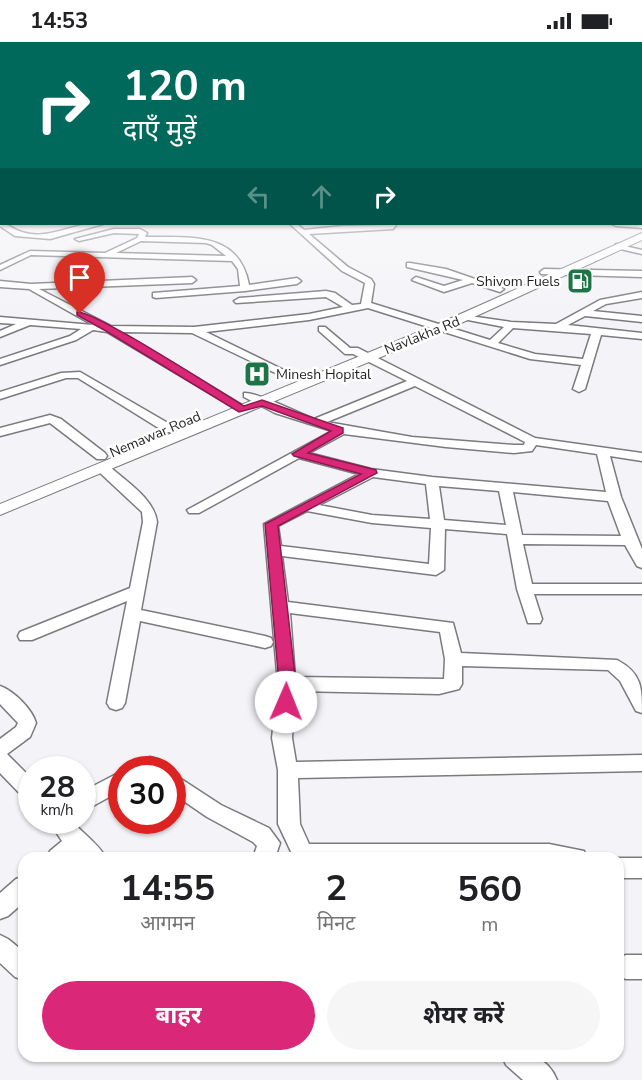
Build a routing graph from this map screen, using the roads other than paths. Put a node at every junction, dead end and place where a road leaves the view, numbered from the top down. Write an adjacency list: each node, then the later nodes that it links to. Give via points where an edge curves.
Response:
1 (3, 225): 9 (street, via 18,234)
2 (95, 225): 9 (street)
3 (294, 225): 7 (street)
4 (622, 225): 6 (street)
5 (393, 227): 7 (street)
6 (642, 228): 17 (main road, Nemawar Road)
7 (302, 232): 31 (street, via 345,269 368,281)
8 (642, 236): 11 (main road, Navlakha Rd)
9 (50, 237): 10 (street, via 82,239 114,231 140,231)
10 (140, 239): 13 (street); 14 (street, via 206,241 215,243)
11 (619, 246): 12 (street); 18 (main road, Navlakha Rd)
12 (642, 252)
13 (106, 255): 14 (street); 16 (street, via 30,253)
14 (234, 259): 26 (street, via 242,269)
15 (410, 265): 22 (street)
16 (0, 268)
17 (544, 272): 18 (street); 27 (main road, Nemawar Road)
18 (561, 273): 19 (street); 34 (main road, Navlakha Rd)
19 (642, 274)
20 (416, 279): 22 (street, via 444,289)
21 (192, 280): 25 (street)
22 (472, 280): 27 (street)
23 (297, 281): 26 (street)
24 (0, 284): 25 (street)
25 (31, 287): 43 (street)
26 (245, 288): 29 (street)
27 (500, 290): 38 (main road, Nemawar Road)
28 (642, 295): 33 (street, via 603,302)
29 (156, 296)
30 (239, 302): 32 (street, via 326,294)
31 (368, 305): 32 (street); 38 (street)
32 (351, 309): 45 (street, via 286,321)
33 (583, 313): 35 (street); 41 (street)
34 (466, 317): 39 (street); 40 (main road, Navlakha Rd)
35 (642, 319)
36 (0, 320): 37 (street)
37 (29, 322): 42 (street); 47 (street)
38 (422, 322): 40 (street); 50 (main road, Nemawar Road)
39 (511, 325): 41 (street); 49 (street)
40 (442, 327): 49 (street); 51 (main road, Navlakha Rd)
41 (558, 327): 46 (street)
42 (90, 328): 43 (street); 52 (street, via 73,338)
43 (109, 329): 45 (street); 60 (street)
44 (322, 329): 50 (street)
45 (194, 330): 54 (street)
46 (597, 332): 48 (street); 53 (street)
47 (0, 334)
48 (642, 336)
49 (491, 344): 53 (street, via 534,357)
50 (351, 351): 51 (street); 54 (main road, Nemawar Road)
51 (369, 357): 55 (street); 59 (main road, Navlakha Rd)
52 (0, 362)
53 (587, 362): 56 (street)
54 (290, 377): 57 (main road, Nemawar Road)
55 (415, 382): 61 (street); 65 (street)
56 (579, 389)
57 (248, 395): 59 (street); 60 (main road, Nemawar Road)
58 (0, 396): 62 (street, via 65,375 80,375)
59 (262, 403): 60 (main road, Navlakha Rd); 61 (street)
60 (236, 406): 62 (main road, Nemawar Road); 69 (main road, Navlakha Rd)
61 (314, 423): 64 (street)
62 (169, 429): 69 (main road, Nemawar Road)
63 (1, 431): 69 (street, via 50,419 57,421)
64 (340, 431): 65 (street, via 514,450 528,448); 67 (street)
65 (532, 441): 66 (street)
66 (603, 452): 68 (street); 73 (street)
67 (298, 454): 70 (street); 77 (street)
68 (642, 457)
69 (102, 462): 74 (main road, Nemawar Road, via 48,477); 76 (main road, Navlakha Rd); 85 (street, via 149,512)
70 (372, 473): 71 (street); 75 (street)
71 (432, 481): 72 (street); 78 (street)
72 (505, 486): 73 (street); 79 (street)
73 (614, 496): 80 (street)
74 (0, 498)
75 (308, 507): 78 (street); 81 (street, via 272,524)
76 (0, 510)
77 (194, 510)
78 (438, 526): 79 (street); 81 (street, via 436,570)
79 (514, 535): 80 (street); 83 (street)
80 (630, 541): 82 (street)
81 (273, 550): 86 (street)
82 (642, 563)
83 (525, 589): 84 (street); 88 (street)
84 (642, 589)
85 (137, 591): 87 (street); 89 (street)
86 (281, 607): 91 (street, via 447,627); 92 (street)
87 (133, 614): 90 (street); 94 (street)
88 (534, 619)
89 (26, 636)
90 (265, 642)
91 (454, 659): 92 (street, via 453,684 449,686); 95 (street, via 611,664 628,677)
92 (287, 684): 99 (street, via 282,738)
93 (0, 693): 96 (street, via 27,723 23,732)
94 (116, 703)
95 (642, 706)
96 (0, 749)
97 (0, 760): 100 (street)
98 (642, 763): 99 (street)
99 (288, 771): 107 (street, via 289,824)
100 (18, 779)
101 (186, 791): 106 (street, via 214,811 261,835 269,843)
102 (69, 834): 103 (street)
103 (76, 842): 104 (street); 105 (street)
104 (64, 852)
105 (88, 852)
106 (266, 852)
107 (303, 852)
108 (624, 868): 109 (street)
109 (642, 868)
110 (18, 892): 111 (street)
111 (0, 908)
112 (0, 947): 113 (street)
113 (18, 963)
114 (522, 1062): 115 (street)
115 (544, 1080)

